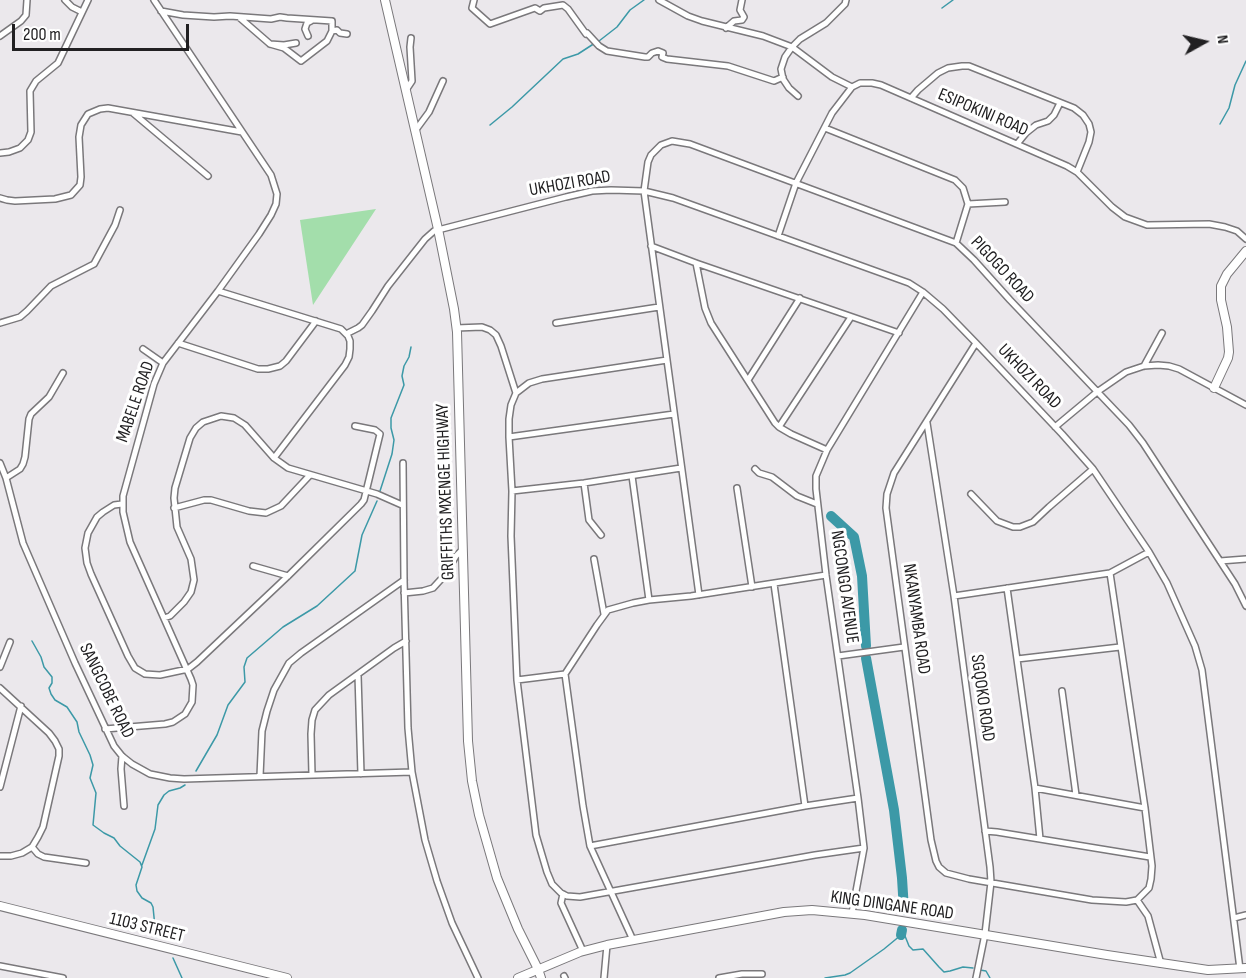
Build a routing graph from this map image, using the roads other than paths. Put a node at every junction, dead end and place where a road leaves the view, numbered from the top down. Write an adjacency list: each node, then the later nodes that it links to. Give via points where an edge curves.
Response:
1 (27, 0): 17 (street, via 26,15)
2 (65, 0): 11 (street)
3 (88, 0): 11 (street)
4 (154, 0): 10 (street, MABELE ROAD)
5 (385, 0): 26 (street, GRIFFITHS MXENGE HIGHWAY)
6 (474, 0): 23 (street, via 472,8 490,24 535,8 540,11 563,4 585,33 607,51 645,57 658,51 667,59 728,66 774,81)
7 (660, 0): 14 (street, via 688,16)
8 (742, 0): 14 (street, via 740,10 744,17)
9 (846, 0): 22 (street, via 826,23)
10 (161, 11): 12 (street); 33 (street, MABELE ROAD)
11 (82, 12): 35 (street, via 58,63 30,91 28,140 20,148)
12 (240, 18): 13 (street, via 271,20 280,16); 21 (street)
13 (313, 20): 15 (street, via 332,21); 18 (street, via 304,29)
14 (726, 28): 22 (street)
15 (332, 31): 16 (street); 21 (street, via 327,41 301,61 284,48)
16 (347, 34)
17 (0, 36)
18 (308, 36)
19 (411, 38): 26 (street, via 412,81)
20 (296, 42): 21 (street)
21 (270, 44)
22 (792, 47): 23 (street, via 781,69); 25 (street)
23 (783, 77): 27 (street)
24 (443, 81): 32 (street)
25 (852, 87): 28 (street, ESIPOKINI ROAD, via 872,83); 31 (street)
26 (406, 90): 32 (street, GRIFFITHS MXENGE HIGHWAY)
27 (798, 96)
28 (911, 98): 29 (street, via 948,68 969,66); 34 (street, ESIPOKINI ROAD)
29 (1060, 102): 34 (street, via 1048,121 1036,125); 36 (street, via 1083,114 1090,128)
30 (132, 112): 33 (street); 37 (street); 40 (street, via 108,108 88,114 79,137 80,185 71,195 15,201)
31 (825, 128): 38 (street); 42 (street, via 955,180 963,188)
32 (415, 131): 44 (street, GRIFFITHS MXENGE HIGHWAY)
33 (242, 132): 51 (street, MABELE ROAD, via 271,175 276,204)
34 (1017, 144): 36 (street, ESIPOKINI ROAD)
35 (0, 153)
36 (1077, 172): 46 (street, ESIPOKINI ROAD, via 1112,207 1137,222 1225,226)
37 (208, 176)
38 (796, 183): 39 (street, PIGOGO ROAD, via 672,141 651,155); 45 (street); 47 (street, PIGOGO ROAD)
39 (644, 191): 44 (street, UKHOZI ROAD, via 592,191); 45 (street, UKHOZI ROAD); 48 (street)
40 (0, 198)
41 (1005, 202): 42 (street)
42 (968, 204): 47 (street)
43 (120, 210): 57 (street, via 94,264 51,286 20,317)
44 (438, 229): 59 (street, GRIFFITHS MXENGE HIGHWAY); 62 (street, via 425,239 362,325)
45 (778, 236): 52 (street, UKHOZI ROAD)
46 (1246, 239)
47 (956, 243): 72 (street, PIGOGO ROAD)
48 (651, 246): 50 (street); 54 (street)
49 (1246, 250): 71 (street, via 1221,286 1229,352)
50 (696, 263): 53 (street); 70 (street, via 711,323)
51 (218, 291): 56 (street); 63 (street, MABELE ROAD)
52 (923, 292): 60 (street, NGCONGO AVENUE); 64 (street, UKHOZI ROAD)
53 (800, 298): 55 (street); 70 (street)
54 (659, 307): 58 (street); 66 (street)
55 (851, 317): 60 (street); 78 (street)
56 (316, 321): 62 (street); 63 (street, via 286,362 268,369)
57 (0, 323)
58 (556, 323)
59 (456, 328): 73 (street, via 482,327 496,334); 101 (street, GRIFFITHS MXENGE HIGHWAY)
60 (899, 333): 81 (street, NGCONGO AVENUE)
61 (1162, 333): 68 (street)
62 (346, 334): 82 (street, via 350,349 345,365)
63 (178, 343): 67 (street, MABELE ROAD)
64 (976, 344): 76 (street, NKANYAMBA ROAD); 79 (street, UKHOZI ROAD)
65 (143, 349): 67 (street)
66 (667, 360): 73 (street, via 542,379); 75 (street)
67 (163, 363): 96 (street, MABELE ROAD)
68 (1144, 366): 71 (street, via 1179,369); 72 (street, via 1126,372)
69 (63, 373): 90 (street, via 50,398 31,414 23,464)
70 (748, 380): 78 (street)
71 (1214, 388): 74 (street)
72 (1097, 392): 79 (street); 105 (street, PIGOGO ROAD, via 1143,444)
73 (516, 393): 80 (street, via 511,405)
74 (1246, 405)
75 (674, 414): 80 (street); 85 (street)
76 (927, 423): 116 (street, SGQOKO ROAD); 124 (street, NKANYAMBA ROAD, via 894,473 887,494)
77 (355, 426): 93 (street, via 380,434)
78 (778, 427): 81 (street)
79 (1055, 427): 87 (street, UKHOZI ROAD)
80 (509, 437): 94 (street)
81 (827, 450): 97 (street, NGCONGO AVENUE, via 816,476)
82 (274, 458): 88 (street, via 288,468); 99 (street, via 240,422 228,417 202,422 189,438 175,488)
83 (0, 463): 90 (street, SANGCOBE ROAD)
84 (403, 464): 98 (street)
85 (681, 468): 89 (street); 115 (street)
86 (755, 469): 97 (street)
87 (1093, 469): 95 (street, via 1033,522 1020,527 997,521); 102 (street, UKHOZI ROAD)
88 (310, 475): 93 (street); 99 (street, via 281,506 266,513 211,500)
89 (632, 476): 91 (street); 117 (street)
90 (6, 478): 135 (street, SANGCOBE ROAD, via 23,543)
91 (584, 483): 94 (street); 100 (street, via 589,520)
92 (737, 488): 112 (street)
93 (365, 491): 98 (street); 109 (street, via 357,509)
94 (512, 491): 131 (street)
95 (970, 494)
96 (122, 504): 120 (street, MABELE ROAD, via 130,542); 128 (street, via 97,517 88,533 85,548 91,574 135,668 145,674 160,675)
97 (817, 504): 108 (street, NGCONGO AVENUE)
98 (402, 505): 110 (street)
99 (174, 508): 120 (street, via 194,580 184,602)
100 (601, 535)
101 (462, 550): 114 (street, via 432,588); 171 (street, GRIFFITHS MXENGE HIGHWAY, via 472,781 497,878)
102 (1149, 552): 107 (street); 163 (street, UKHOZI ROAD, via 1167,583 1202,670)
103 (594, 559): 119 (street)
104 (1246, 559): 105 (street)
105 (1220, 561): 118 (street, PIGOGO ROAD)
106 (253, 566): 109 (street)
107 (1110, 573): 113 (street); 123 (street)
108 (826, 575): 111 (street); 125 (street, NGCONGO AVENUE)
109 (288, 576): 128 (street)
110 (404, 580): 114 (street); 140 (street, via 289,663 267,711)
111 (774, 584): 112 (street); 146 (street)
112 (752, 587): 115 (street)
113 (1007, 588): 116 (street); 126 (street)
114 (404, 593): 121 (street)
115 (699, 595): 117 (street)
116 (954, 596): 148 (street, SGQOKO ROAD)
117 (649, 600): 119 (street, via 619,606)
118 (1246, 606)
119 (604, 614): 129 (street)
120 (164, 618): 128 (street, MABELE ROAD)
121 (406, 641): 130 (street); 137 (street)
122 (10, 642): 127 (street)
123 (1120, 646): 126 (street); 147 (street)
124 (904, 647): 125 (street); 156 (street, NKANYAMBA ROAD, via 936,861 946,873)
125 (838, 656): 144 (street, NGCONGO AVENUE)
126 (1017, 659): 142 (street)
127 (0, 667)
128 (188, 669): 135 (street, MABELE ROAD, via 192,702 185,714 165,724)
129 (565, 674): 131 (street); 150 (street)
130 (358, 675): 138 (street); 139 (street, via 315,710)
131 (517, 680): 158 (street, via 536,835 552,884)
132 (0, 688): 134 (street)
133 (1062, 692): 143 (street)
134 (21, 706): 141 (street); 151 (street, via 55,741 59,756 43,827)
135 (105, 729): 136 (street, SANGCOBE ROAD)
136 (122, 756): 140 (street, SANGCOBE ROAD, via 141,770 160,777); 145 (street)
137 (412, 772): 138 (street, SANGCOBE ROAD); 176 (street, via 437,880)
138 (361, 774): 139 (street, SANGCOBE ROAD)
139 (312, 775): 140 (street, SANGCOBE ROAD)
140 (260, 776)
141 (0, 787)
142 (1035, 788): 143 (street); 149 (street)
143 (1076, 795): 147 (street)
144 (858, 798): 146 (street); 152 (street, NGCONGO AVENUE)
145 (124, 806)
146 (805, 806): 150 (street)
147 (1145, 808): 154 (street)
148 (985, 831): 149 (street); 156 (street, SGQOKO ROAD)
149 (1040, 839): 154 (street)
150 (590, 846): 157 (street)
151 (32, 847): 153 (street, via 22,853); 155 (street, via 44,857)
152 (864, 849): 157 (street); 161 (street, NGCONGO AVENUE)
153 (0, 856)
154 (1150, 857): 159 (street, via 1149,888)
155 (86, 862)
156 (991, 882): 159 (street, NKANYAMBA ROAD, via 1092,900); 164 (street, SGQOKO ROAD)
157 (610, 892): 158 (street, via 580,897); 165 (street)
158 (564, 894): 167 (street, via 561,903)
159 (1137, 900): 168 (street, via 1148,916)
160 (0, 906): 175 (street, 1103 STREET)
161 (852, 913): 164 (street, KING DINGANE ROAD); 165 (street, KING DINGANE ROAD, via 784,912)
162 (1246, 915): 163 (street)
163 (1234, 918): 170 (street, UKHOZI ROAD)
164 (985, 934): 168 (street, KING DINGANE ROAD); 181 (street, SGQOKO ROAD)
165 (633, 940): 166 (street, KING DINGANE ROAD)
166 (607, 945): 167 (street, KING DINGANE ROAD); 179 (street)
167 (583, 951): 171 (street, KING DINGANE ROAD)
168 (1161, 964): 170 (street, KING DINGANE ROAD, via 1208,970)
169 (0, 966): 173 (street)
170 (1243, 968)
171 (538, 969): 177 (street); 178 (street, GRIFFITHS MXENGE HIGHWAY)
172 (762, 974): 180 (street)
173 (40, 975): 174 (street)
174 (63, 978)
175 (284, 978)
176 (478, 978)
177 (518, 978)
178 (541, 978)
179 (604, 978)
180 (719, 978)
181 (976, 978)

